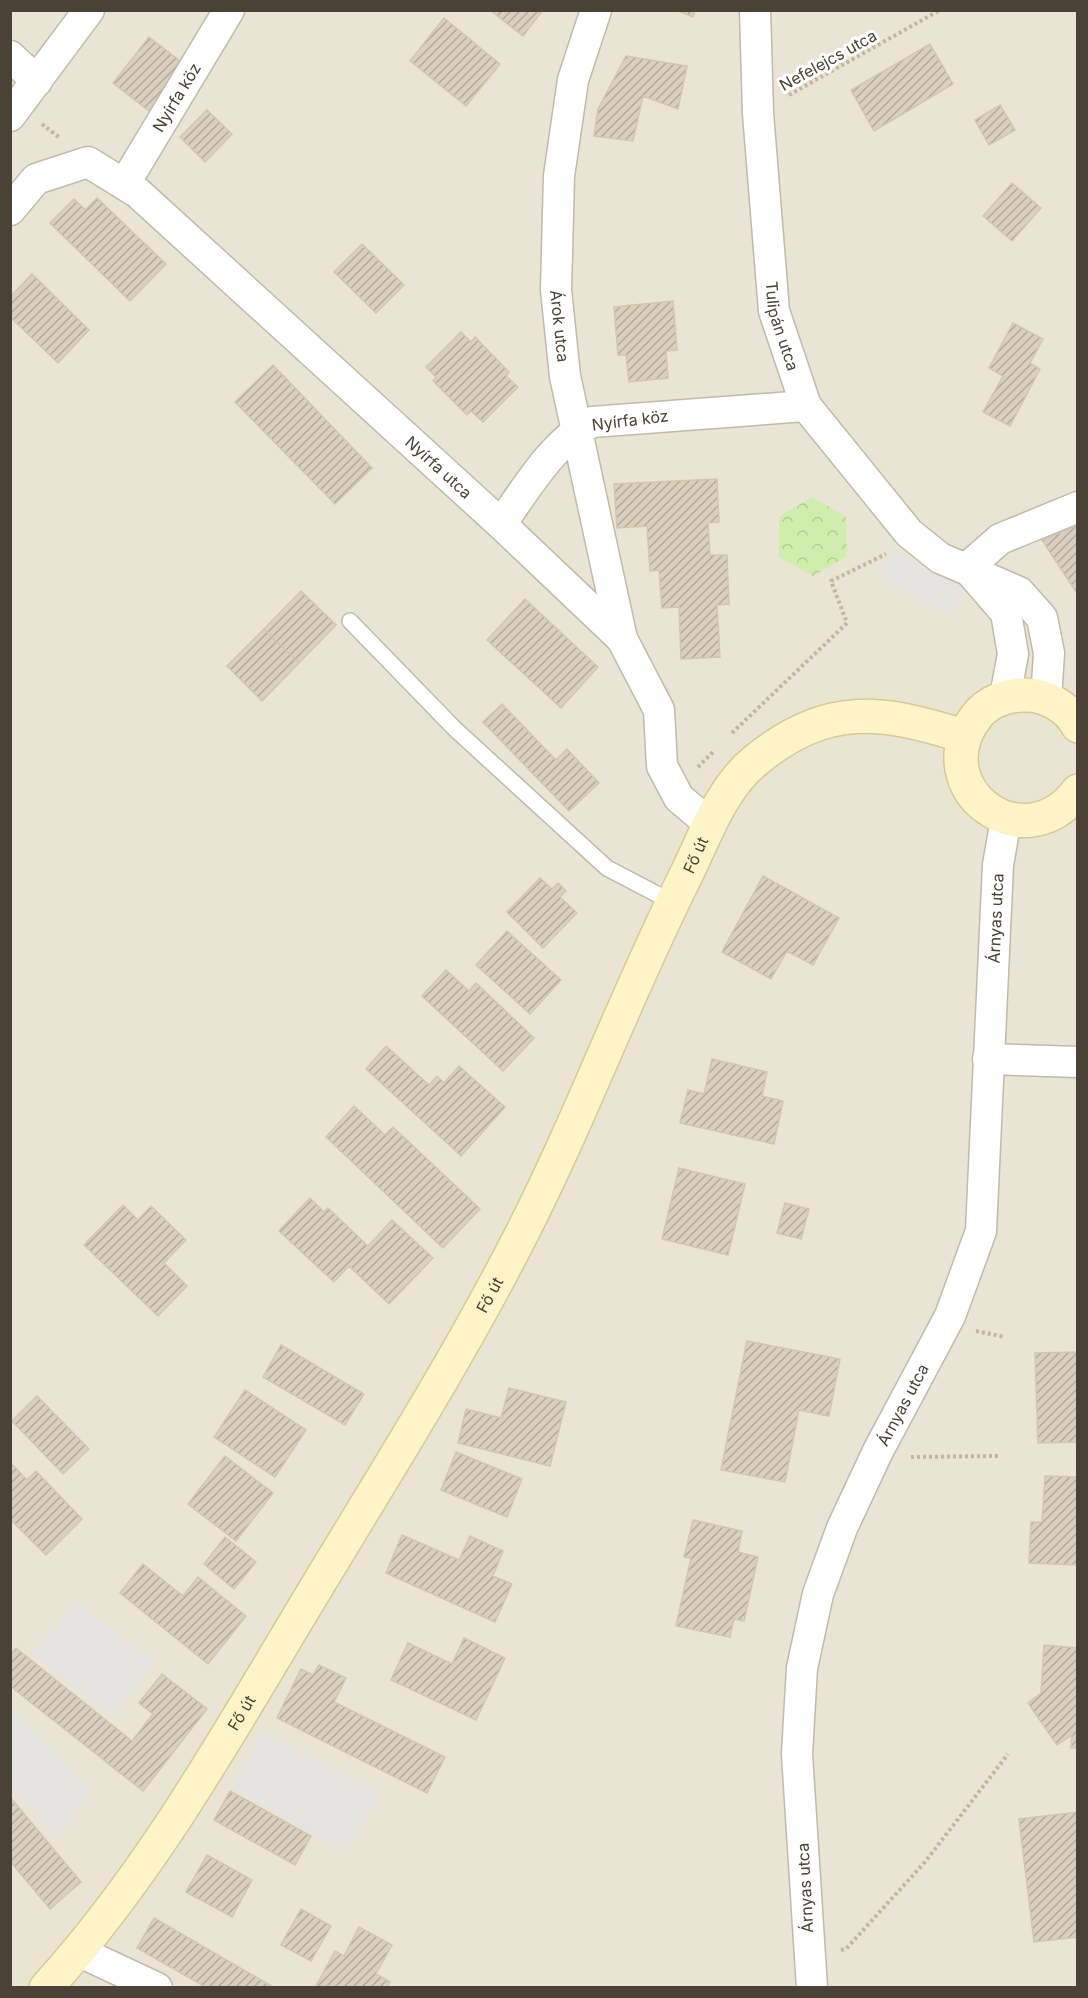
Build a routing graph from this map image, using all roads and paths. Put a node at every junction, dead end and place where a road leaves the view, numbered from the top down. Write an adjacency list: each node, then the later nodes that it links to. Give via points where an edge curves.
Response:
1 (89, 10): 7 (street)
2 (229, 10): 11 (street, Nyírfa köz)
3 (596, 10): 14 (street, Árok utca, via 573,80 559,176 556,290)
4 (755, 10): 9 (street, Tulipán utca)
5 (940, 10): 9 (path, Nefelejcs utca)
6 (10, 56): 7 (street)
7 (37, 81): 8 (street)
8 (15, 110): 10 (path)
9 (758, 113): 13 (street, Tulipán utca, via 774,311)
10 (88, 162): 11 (street, Nyírfa utca); 12 (street, via 36,179)
11 (125, 183): 16 (street, Nyírfa utca)
12 (10, 210)
13 (806, 406): 14 (street, Nyírfa köz, via 592,422); 17 (street, Tulipán utca)
14 (575, 430): 16 (street, Nyírfa köz); 20 (street, Árok utca)
15 (1077, 507): 18 (street, via 1000,539)
16 (501, 524): 20 (street, Nyírfa utca)
17 (909, 533): 18 (street, Tulipán utca, via 940,558); 25 (path, via 893,550 831,581 847,623)
18 (968, 568): 21 (street, Tulipán utca, via 1006,613 1013,654); 22 (street, Tulipán utca, via 1019,592 1042,618 1049,653)
19 (350, 621): 31 (lane, via 455,729 607,868)
20 (622, 639): 28 (street, Nyírfa utca, via 659,710 662,766)
21 (1005, 697): 22 (main road, via 1026,694); 24 (main road, via 979,713)
22 (1046, 699): 23 (main road, via 1062,707)
23 (1077, 726)
24 (963, 736): 29 (main road, via 961,764 968,788 984,807); 30 (main road, Fő út, via 911,719 854,714 803,727 753,763 722,799)
25 (724, 741)
26 (716, 749): 28 (path, via 691,774)
27 (1077, 791): 29 (main road, via 1069,802 1048,816 1023,821)
28 (679, 798): 30 (street, Nyírfa utca)
29 (1006, 819): 32 (street, Árnyas utca, via 998,865)
30 (711, 825): 31 (main road, Fő út)
31 (672, 902): 37 (main road, Fő út, via 518,1241 451,1364 176,1820)
32 (988, 1059): 33 (street); 34 (street, Árnyas utca, via 981,1231 950,1316)
33 (1077, 1062)
34 (878, 1451): 35 (path, via 904,1457); 38 (street, Árnyas utca, via 842,1528 818,1594 802,1668 797,1754)
35 (998, 1456)
36 (1008, 1754): 38 (path, via 925,1862 846,1949)
37 (78, 1951): 39 (main road, Fő út); 40 (street)
38 (810, 1974)
39 (46, 1988)
40 (157, 1988)

